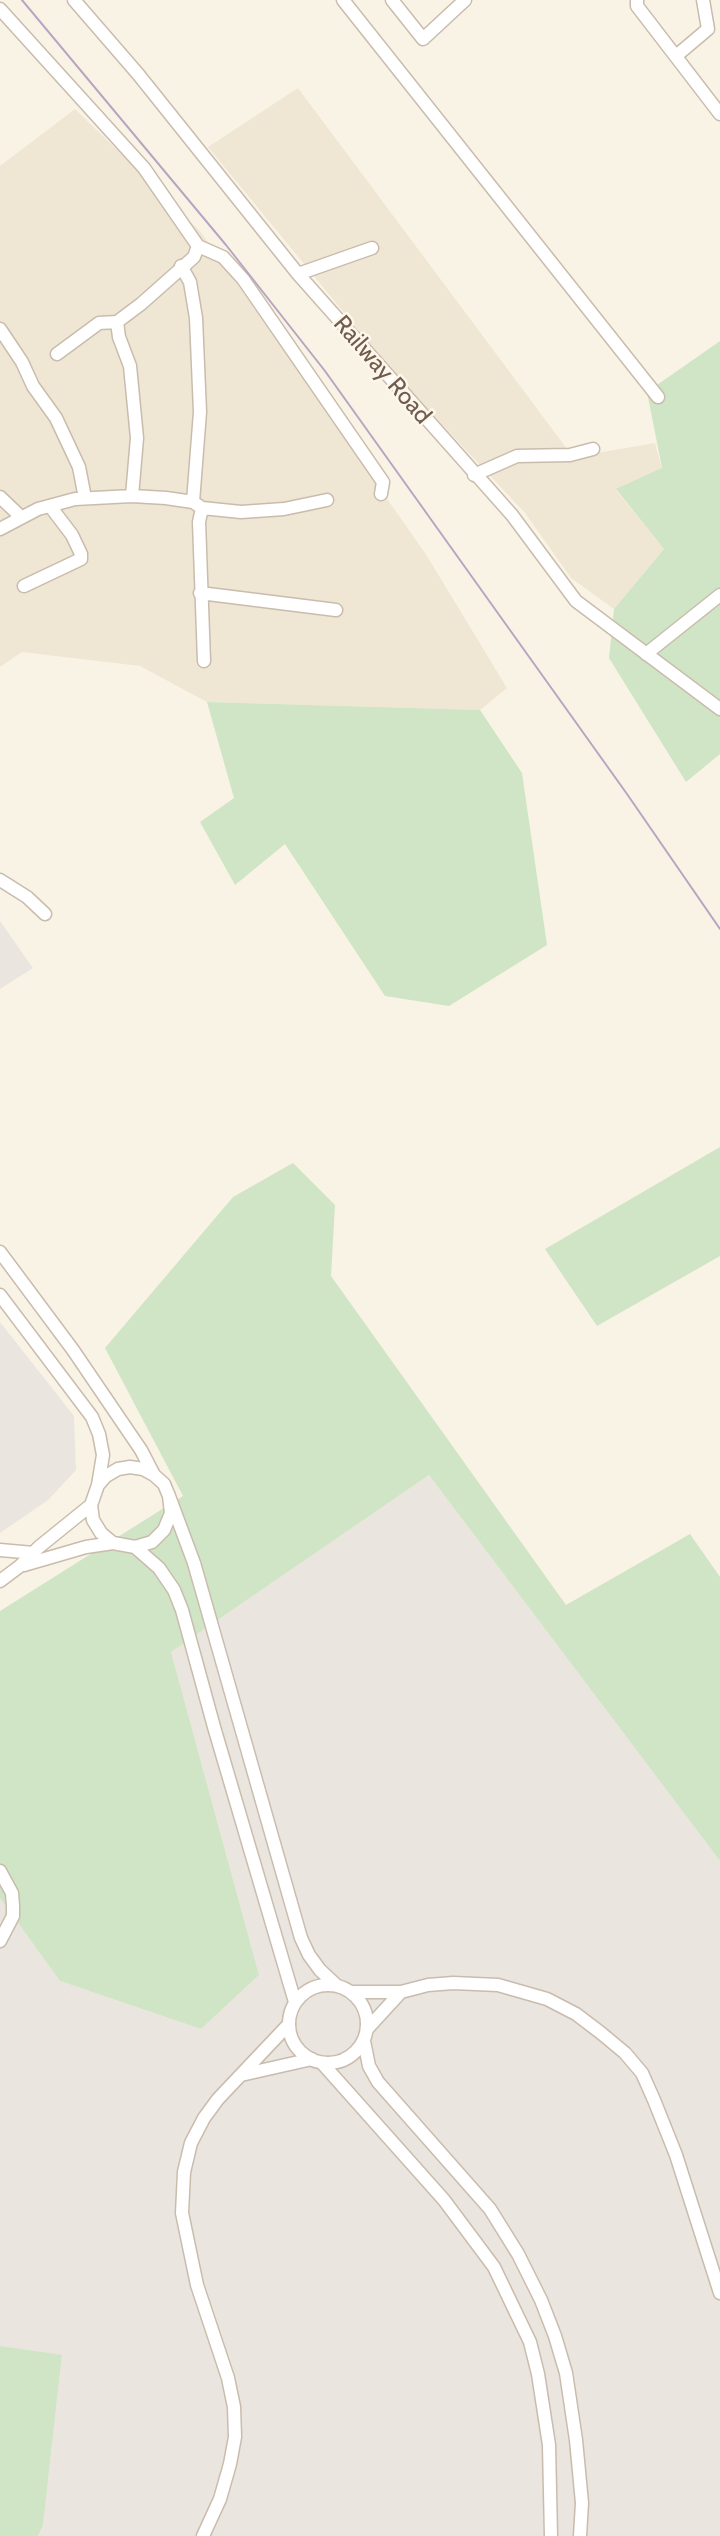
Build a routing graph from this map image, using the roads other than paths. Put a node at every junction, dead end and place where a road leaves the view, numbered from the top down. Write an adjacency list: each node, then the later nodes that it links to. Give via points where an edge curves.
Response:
1 (74, 0): 13 (street, Railway Road)
2 (343, 0): 17 (street)
3 (465, 0): 6 (street, via 423,39)
4 (637, 0): 8 (street)
5 (703, 0): 8 (street, via 708,29)
6 (397, 2)
7 (0, 9): 10 (street, via 144,168)
8 (676, 56): 9 (street)
9 (720, 114)
10 (198, 246): 12 (street, via 194,257); 20 (street, via 223,257 243,279 383,482)
11 (372, 248): 13 (street)
12 (181, 266): 14 (street); 25 (street, via 190,282 196,318)
13 (298, 274): 19 (street, Railway Road)
14 (117, 322): 16 (street, via 99,323); 22 (street, via 130,366 137,438)
15 (0, 329): 23 (street, via 56,418 79,467)
16 (57, 354)
17 (659, 397)
18 (593, 449): 19 (street, via 570,455 517,456)
19 (474, 475): 33 (street, Railway Road, via 512,515 576,601)
20 (381, 494)
21 (0, 496): 27 (street)
22 (132, 496): 23 (street); 25 (street)
23 (85, 498): 26 (street)
24 (327, 500): 25 (street, via 263,512 224,512)
25 (198, 505): 30 (street)
26 (50, 506): 27 (street); 29 (street, via 72,535 80,559)
27 (21, 517): 28 (street)
28 (0, 529)
29 (24, 586)
30 (200, 593): 32 (street); 34 (street)
31 (720, 596): 33 (street)
32 (336, 610)
33 (646, 654): 35 (street, Railway Road)
34 (204, 662)
35 (720, 709)
36 (0, 880): 37 (street)
37 (45, 914)
38 (0, 1252): 40 (street, via 73,1350)
39 (0, 1295): 41 (street, via 92,1417 103,1455)
40 (155, 1475): 41 (street, via 143,1469 118,1469); 42 (street)
41 (98, 1485): 43 (street)
42 (169, 1496): 45 (street, via 171,1513 164,1530 152,1542); 52 (street, via 194,1563 301,1938 320,1970)
43 (91, 1505): 44 (street, via 97,1527); 47 (street)
44 (113, 1543): 45 (street); 48 (street)
45 (135, 1547): 55 (street, via 159,1568 182,1610)
46 (0, 1550): 47 (street)
47 (34, 1553): 48 (street)
48 (20, 1566): 49 (street)
49 (0, 1580)
50 (0, 1871): 51 (street, via 12,1893 13,1906 9,1927)
51 (0, 1941)
52 (336, 1985): 53 (street); 55 (street, via 313,1987)
53 (352, 1992): 54 (street); 57 (street, via 367,2014)
54 (401, 1992): 57 (street); 60 (street, via 428,1985 476,1983 522,1990 576,2014 625,2053 642,2073 654,2100)
55 (295, 2002): 56 (street)
56 (289, 2024): 58 (street, via 296,2045); 59 (street)
57 (366, 2034): 58 (street, via 346,2059); 63 (street, via 369,2066 378,2082 490,2209 541,2300 566,2373 578,2452)
58 (317, 2061): 59 (street); 62 (street, via 466,2225 494,2267 530,2342 538,2374 549,2445)
59 (240, 2075): 61 (street, via 204,2118 191,2143 184,2172 182,2213 197,2285 234,2407 230,2464)
60 (720, 2293)
61 (203, 2536)
62 (551, 2536)
63 (580, 2536)

